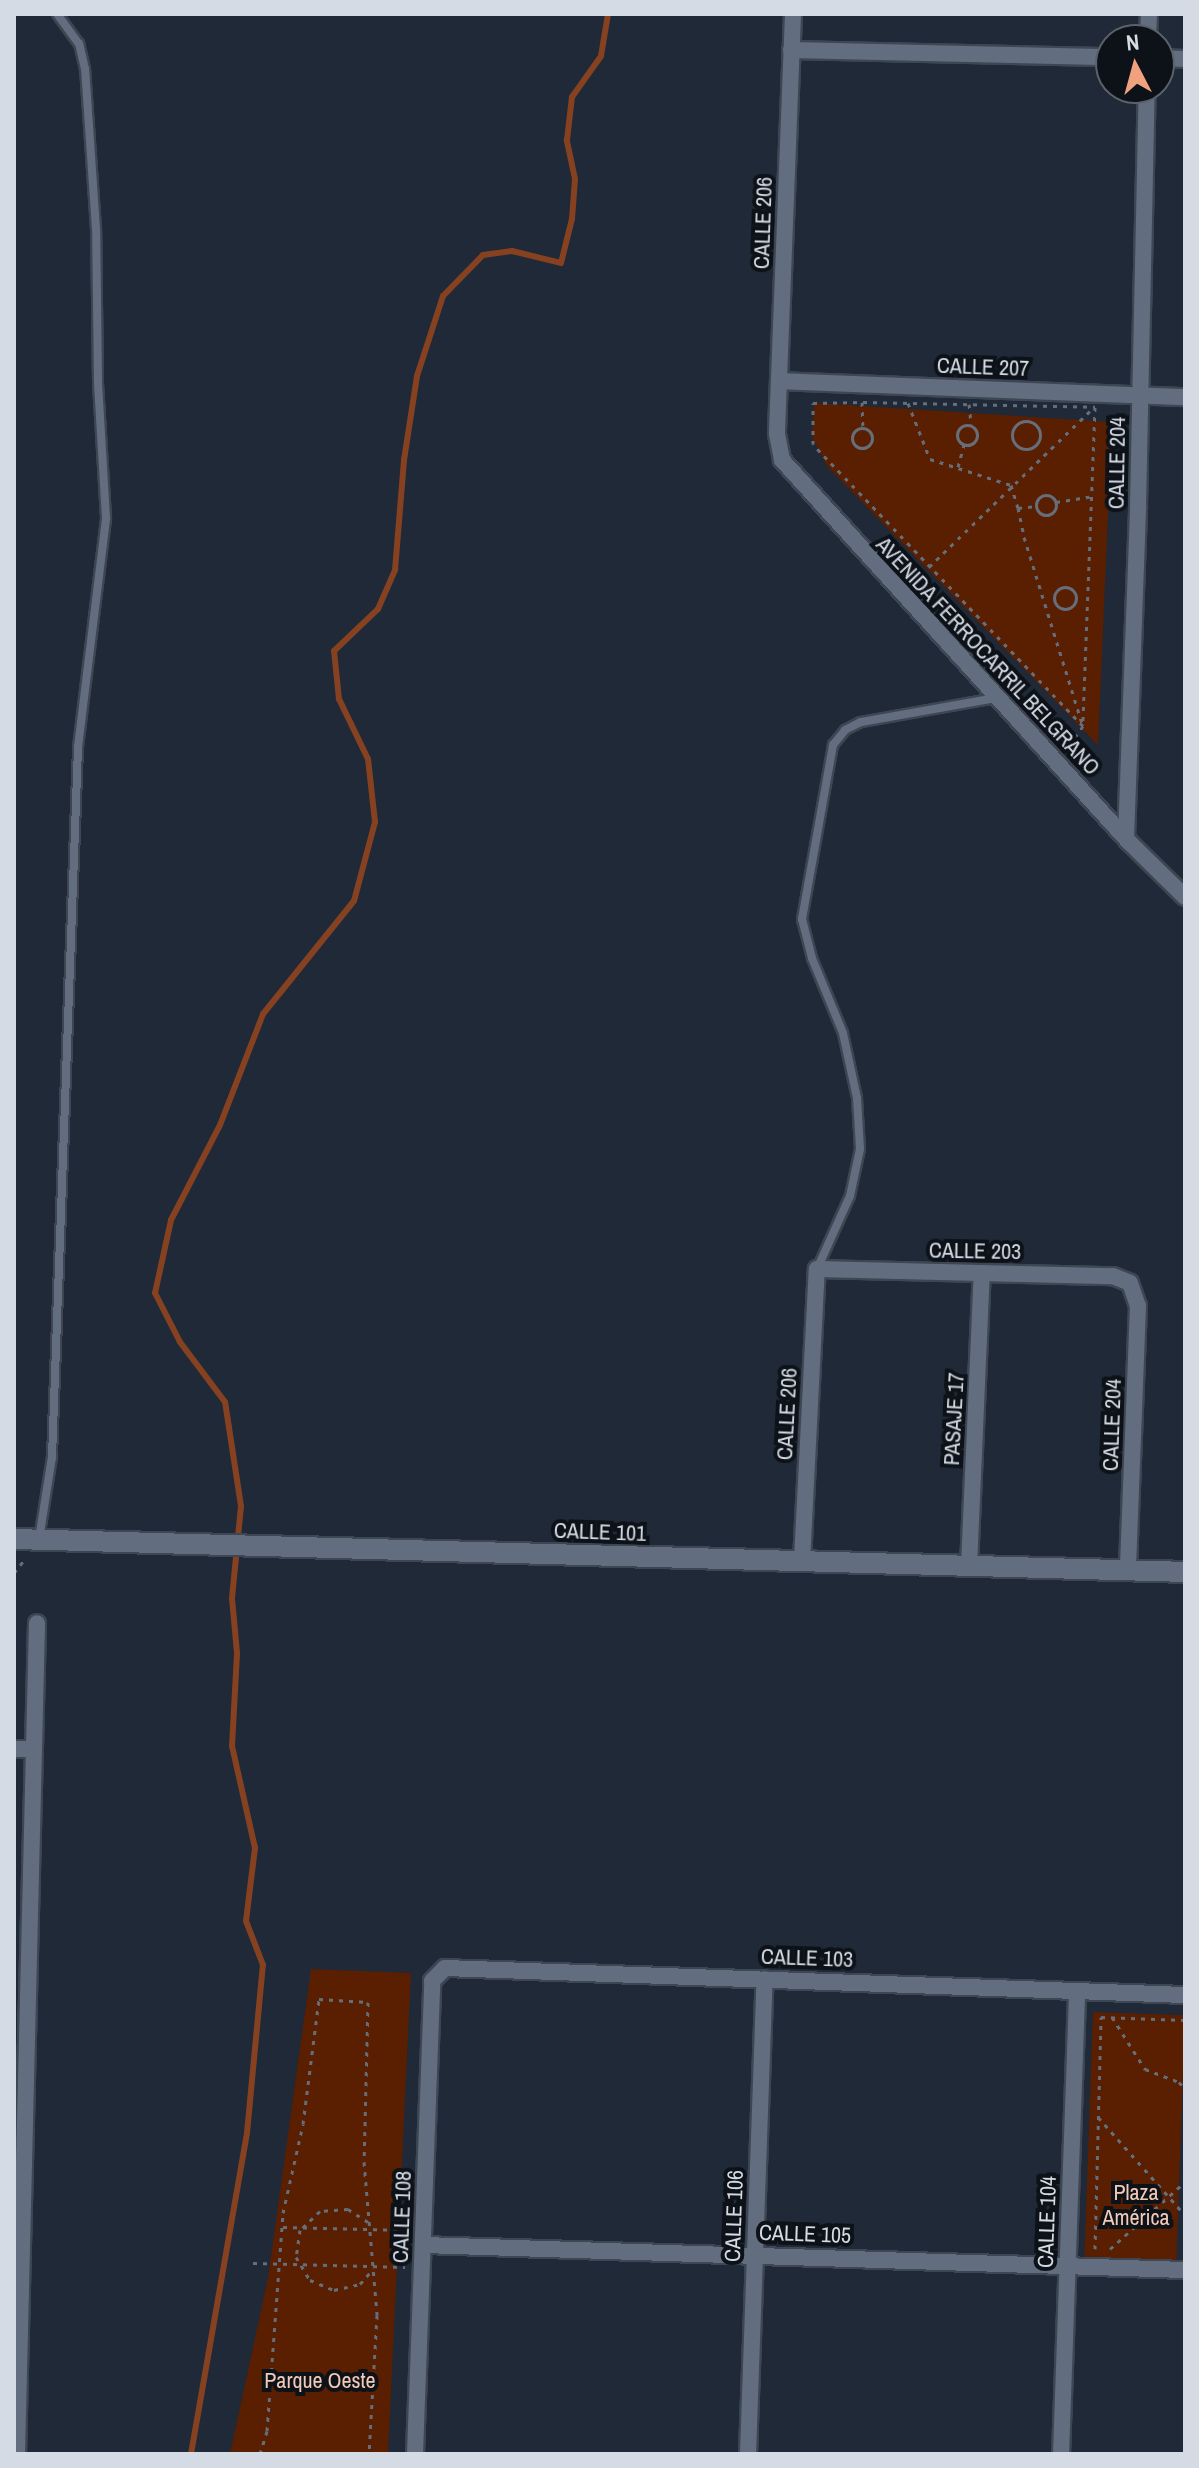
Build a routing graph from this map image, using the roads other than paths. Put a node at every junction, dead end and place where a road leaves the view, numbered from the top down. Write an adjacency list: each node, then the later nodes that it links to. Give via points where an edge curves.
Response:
1 (57, 14): 17 (lane, via 79,44 85,69 106,518 78,747 52,1457)
2 (793, 14): 3 (street, CALLE 206)
3 (791, 50): 4 (street); 6 (street, CALLE 206)
4 (1095, 57)
5 (1147, 104): 7 (street, CALLE 204)
6 (779, 381): 7 (street, CALLE 207); 9 (street, CALLE 206)
7 (1140, 395): 8 (street, CALLE 207); 11 (street, CALLE 204)
8 (1185, 397)
9 (777, 434): 10 (street, AVENIDA FERROCARRIL BELGRANO, via 782,460 797,480)
10 (996, 698): 11 (street, AVENIDA FERROCARRIL BELGRANO); 13 (lane, via 861,722 833,745 802,919 843,1033 857,1098 860,1149 850,1196)
11 (1126, 838): 12 (street, AVENIDA FERROCARRIL BELGRANO)
12 (1185, 897)
13 (817, 1269): 14 (street, CALLE 203); 18 (street, CALLE 206)
14 (982, 1274): 15 (street, CALLE 203, via 1113,1276); 19 (street, PASAJE 17)
15 (1130, 1283): 20 (street, CALLE 204, via 1138,1306)
16 (14, 1539): 17 (street, CALLE 101)
17 (39, 1540): 18 (street, CALLE 101)
18 (802, 1561): 19 (street, CALLE 101)
19 (969, 1566): 20 (street, CALLE 101)
20 (1128, 1570): 21 (street, CALLE 101)
21 (1185, 1572)
22 (37, 1623): 24 (street)
23 (14, 1749): 24 (street)
24 (34, 1749): 25 (street)
25 (22, 1956): 31 (street)
26 (765, 1979): 27 (street, CALLE 103, via 445,1968); 28 (street, CALLE 103); 32 (street, CALLE 106)
27 (432, 1981): 30 (street, CALLE 108)
28 (1077, 1991): 29 (street, CALLE 103); 33 (street, CALLE 104)
29 (1185, 1995)
30 (423, 2238): 32 (street, CALLE 105); 36 (street, CALLE 108)
31 (18, 2244): 35 (street)
32 (755, 2254): 33 (street, CALLE 105); 37 (street, CALLE 106)
33 (1068, 2267): 34 (street, CALLE 105); 38 (street, CALLE 104)
34 (1185, 2270)
35 (17, 2454)
36 (415, 2454)
37 (748, 2454)
38 (1061, 2454)

